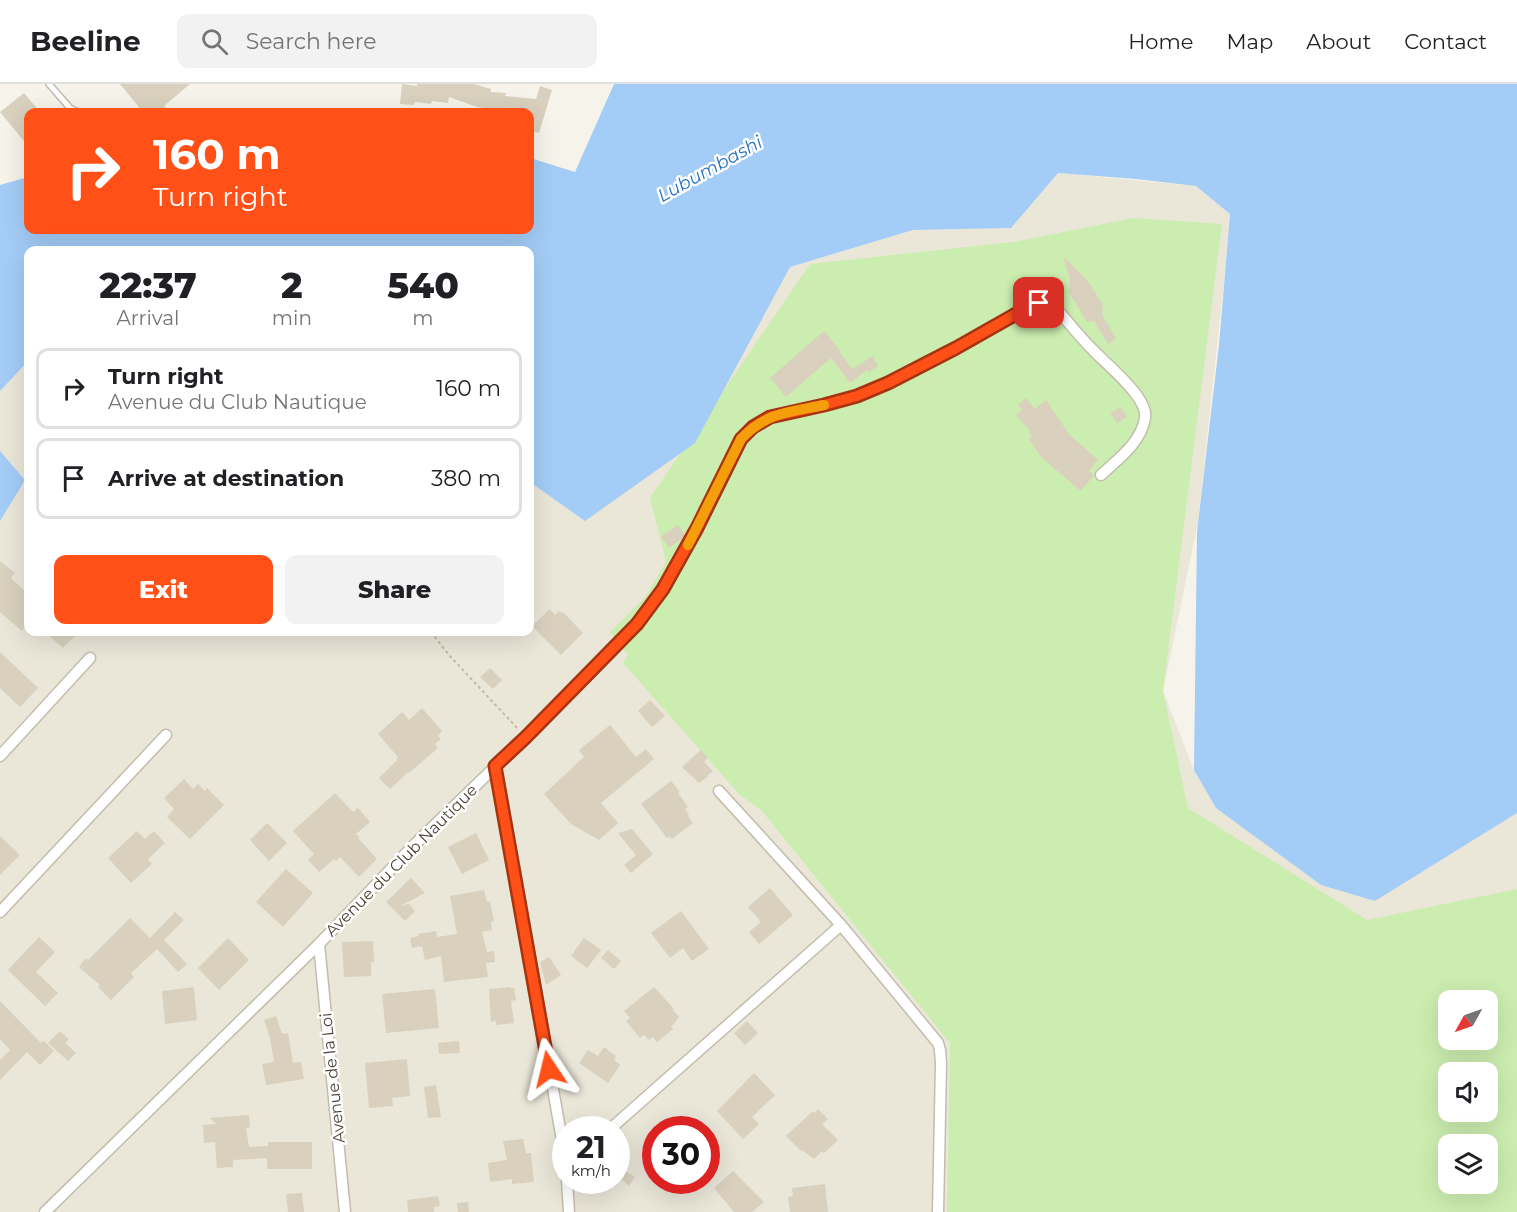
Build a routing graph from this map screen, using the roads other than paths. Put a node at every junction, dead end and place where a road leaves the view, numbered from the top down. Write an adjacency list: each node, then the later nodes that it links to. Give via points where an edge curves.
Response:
1 (49, 84): 2 (lane)
2 (70, 108)
3 (1101, 475): 7 (street, Avenue du Club Nautique, via 1138,437 1146,415 1144,407 1129,386 1048,303 1030,306 857,396 770,417 741,439 663,589 637,624)
4 (90, 658): 6 (street)
5 (166, 735): 9 (street)
6 (0, 756)
7 (495, 766): 11 (street, Avenue du Club Nautique); 12 (street)
8 (719, 791): 10 (street)
9 (0, 912)
10 (841, 925): 13 (street); 18 (street, via 938,1043)
11 (319, 944): 15 (street, Avenue du Club Nautique); 16 (street, Avenue de la Loi)
12 (558, 1116)
13 (625, 1116)
14 (568, 1194): 17 (street)
15 (45, 1212)
16 (345, 1212)
17 (569, 1212)
18 (938, 1212)

